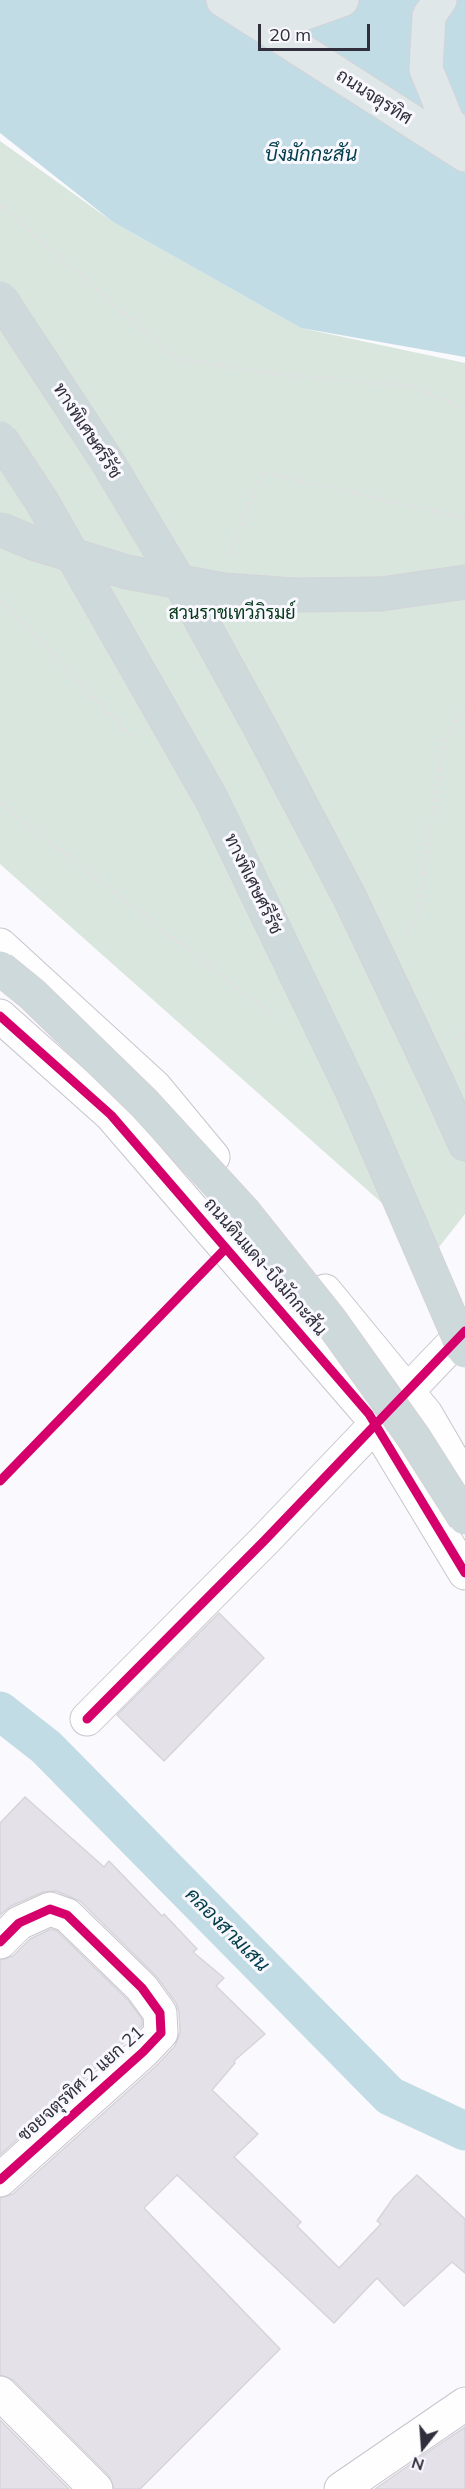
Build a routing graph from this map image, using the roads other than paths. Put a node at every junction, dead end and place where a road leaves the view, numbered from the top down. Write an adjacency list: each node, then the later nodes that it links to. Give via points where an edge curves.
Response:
1 (223, 0): 6 (main road, ถนนจตุรทิศ)
2 (252, 0): 3 (main road, via 300,15)
3 (342, 0)
4 (440, 0): 5 (main road, via 429,16 426,69 448,123)
5 (465, 137)
6 (465, 155)
7 (0, 298): 14 (highway, ทางพิเศษศรีรัช, bridge, via 107,461 229,671 350,898)
8 (0, 438): 17 (highway, ทางพิเศษศรีรัช, bridge, via 41,500 212,800 355,1096)
9 (0, 529): 10 (highway, bridge, via 127,572 224,590 294,596 381,594)
10 (465, 582)
11 (0, 945): 18 (street, ถนนดินแดง-บึงมักกะสัน, via 155,1087)
12 (0, 968): 21 (highway, bridge, via 144,1103 243,1211 330,1320)
13 (0, 1016): 19 (street, ถนนดินแดง-บึงมักกะสัน, via 111,1115)
14 (465, 1144)
15 (465, 1316): 18 (street)
16 (465, 1331): 18 (street)
17 (465, 1351)
18 (404, 1386): 19 (street); 20 (street, ถนนดินแดง-บึงมักกะสัน, via 426,1414)
19 (373, 1419): 22 (street, ถนนดินแดง-บึงมักกะสัน); 23 (street, via 264,1541)
20 (465, 1481)
21 (465, 1518)
22 (465, 1573)
23 (87, 1719)
24 (0, 1942): 25 (street, ซอยจตุรทิศ 2 แยก 21, via 19,1923 50,1910 67,1915 142,1988 160,2013 161,2032)
25 (0, 2180)
26 (0, 2393): 28 (street)
27 (465, 2404): 29 (street)
28 (96, 2489)
29 (341, 2489)

